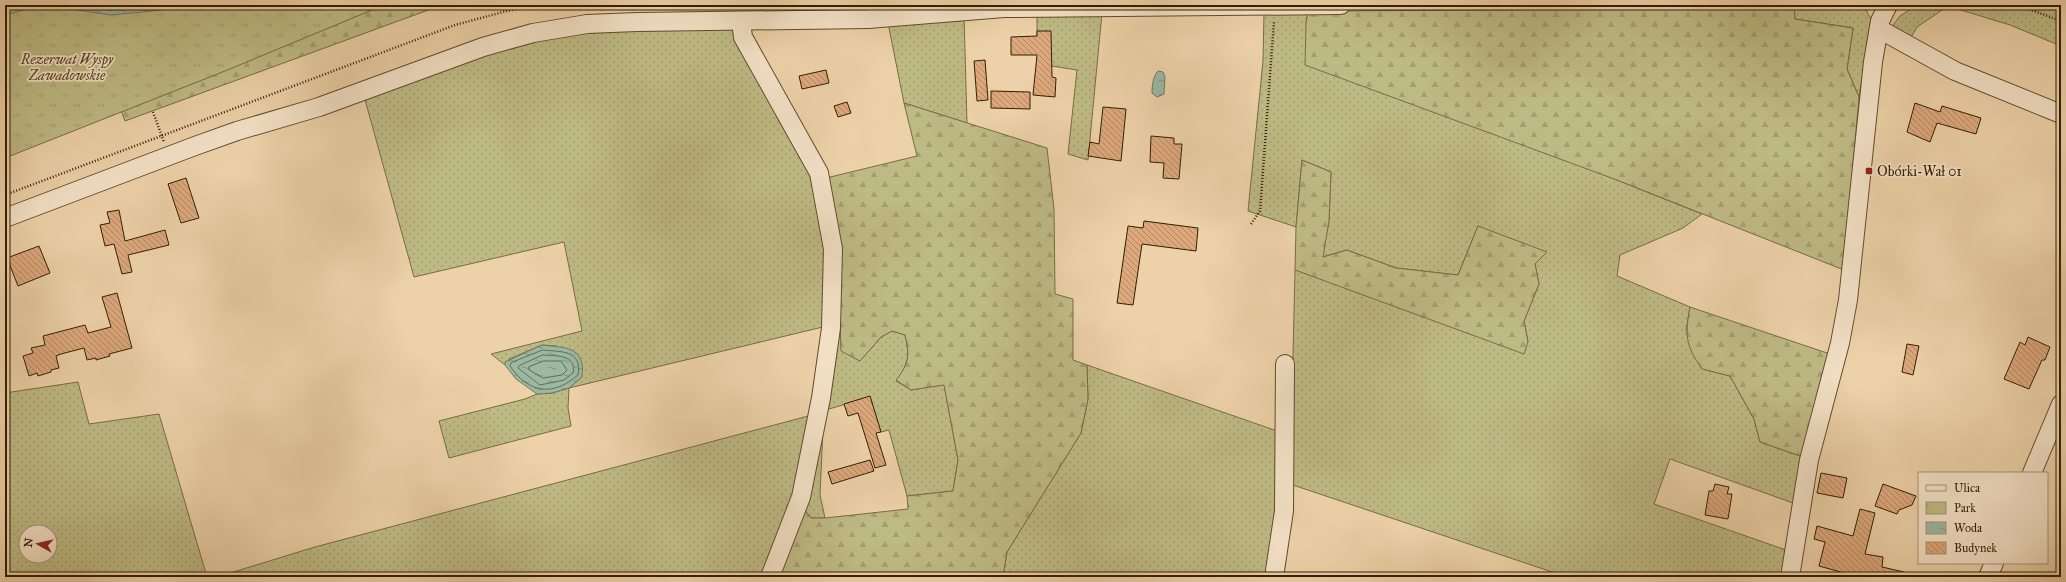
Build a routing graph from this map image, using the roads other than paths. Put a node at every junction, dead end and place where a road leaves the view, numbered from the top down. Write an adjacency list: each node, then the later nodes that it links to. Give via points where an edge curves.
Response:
1 (1340, 5): 3 (street, via 1004,8 868,19)
2 (1884, 6): 4 (street)
3 (741, 21): 6 (street, via 587,24 532,33 463,54 319,107 237,131); 11 (street, via 743,37 819,173 833,249 831,328 821,398 801,498)
4 (1878, 29): 5 (street, via 1955,71); 13 (street, via 1848,300 1840,343 1809,460)
5 (2061, 114)
6 (5, 218)
7 (1285, 364): 12 (street, via 1284,511)
8 (2061, 404): 9 (street)
9 (2032, 472)
10 (1994, 564): 14 (street)
11 (770, 577)
12 (1274, 577)
13 (1790, 577)
14 (1988, 577)

